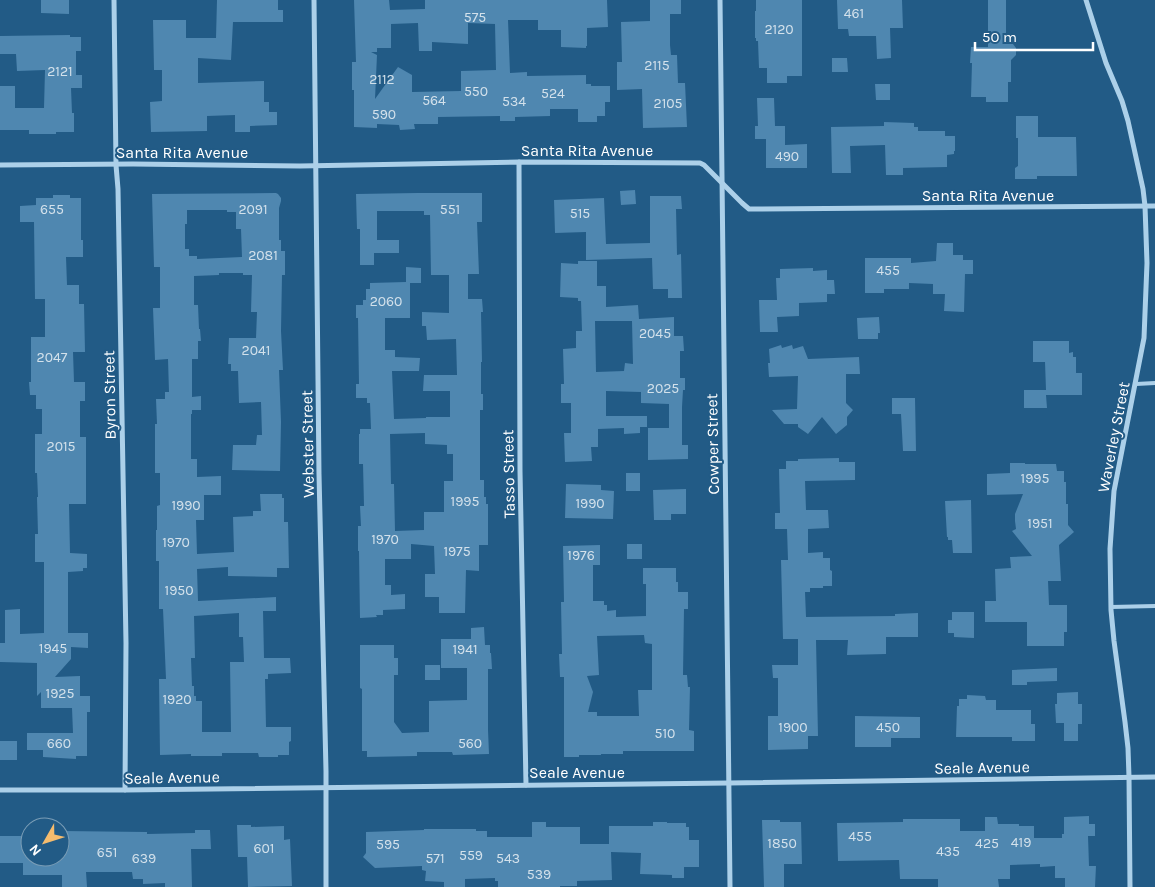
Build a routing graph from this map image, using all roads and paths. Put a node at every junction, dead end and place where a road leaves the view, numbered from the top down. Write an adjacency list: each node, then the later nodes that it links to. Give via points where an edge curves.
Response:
1 (114, 0): 6 (street, Byron Street)
2 (314, 0): 8 (street, Webster Street)
3 (720, 0): 9 (street, Cowper Street)
4 (1086, 0): 10 (street, Waverley Street, via 1128,120)
5 (519, 162): 8 (street, Santa Rita Avenue); 9 (street, Santa Rita Avenue, via 700,163); 19 (street, Tasso Street)
6 (116, 164): 7 (street, Santa Rita Avenue); 8 (street, Santa Rita Avenue); 22 (street, Byron Street, via 126,623)
7 (0, 165)
8 (316, 165): 20 (street, Webster Street)
9 (722, 182): 10 (street, Santa Rita Avenue, via 750,209); 18 (street, Cowper Street)
10 (1145, 206): 11 (street, Santa Rita Avenue); 13 (street, Waverley Street, via 1148,263 1144,338)
11 (1155, 206)
12 (1155, 383): 13 (lane)
13 (1136, 384): 15 (street, Waverley Street, via 1114,492 1110,549)
14 (1155, 606): 15 (lane)
15 (1111, 607): 16 (street, Waverley Street)
16 (1129, 777): 17 (street, Seale Avenue); 18 (street, Seale Avenue); 25 (street, Waverley Street)
17 (1155, 777)
18 (729, 783): 19 (street, Seale Avenue); 24 (street, Cowper Street)
19 (526, 785): 20 (street, Seale Avenue)
20 (326, 788): 22 (street, Seale Avenue); 23 (street, Webster Street)
21 (0, 790): 22 (street, Seale Avenue)
22 (125, 790)
23 (326, 887)
24 (730, 887)
25 (1130, 887)

